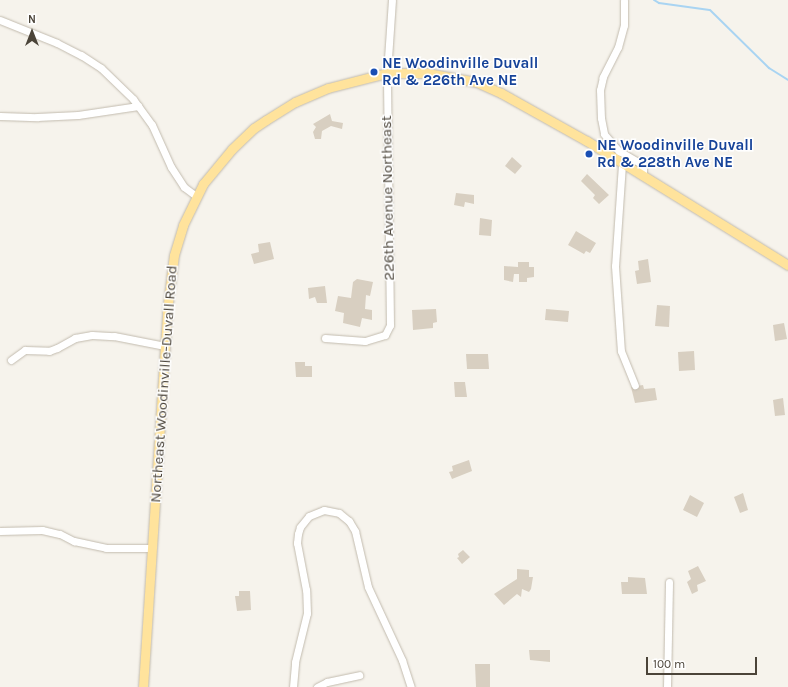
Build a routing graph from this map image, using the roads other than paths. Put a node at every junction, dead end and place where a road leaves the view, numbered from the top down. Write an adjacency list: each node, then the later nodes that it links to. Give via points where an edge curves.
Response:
1 (392, 0): 4 (street, 226th Avenue Northeast)
2 (624, 0): 8 (street, via 624,25 600,90 600,118 604,134 619,151 643,165)
3 (0, 20): 5 (street, via 81,55 118,83)
4 (387, 73): 7 (main road, Northeast Woodinville-Duvall Road, via 427,74 476,82 547,118); 9 (main road, Northeast Woodinville-Duvall Road, via 328,88 280,111 254,128 232,149); 11 (street, 226th Avenue Northeast, via 390,325 385,336 365,341)
5 (138, 106): 6 (street, via 37,117); 9 (street, via 152,125 171,167 184,187)
6 (0, 116)
7 (622, 164): 8 (main road, Northeast Woodinville-Duvall Road); 14 (street, via 615,251 621,351)
8 (643, 176): 10 (main road, Northeast Woodinville-Duvall Road)
9 (196, 196): 12 (main road, Northeast Woodinville-Duvall Road, via 182,225 174,255)
10 (788, 265)
11 (325, 338)
12 (165, 346): 13 (street, via 114,336 92,335 75,338 49,350 25,350); 16 (main road, Northeast Woodinville-Duvall Road)
13 (11, 360)
14 (635, 385)
15 (0, 531): 16 (street, via 42,530 106,548)
16 (152, 548): 19 (main road, Northeast Woodinville-Duvall Road)
17 (669, 582): 23 (street)
18 (359, 675): 21 (street, via 327,682)
19 (143, 687)
20 (293, 687): 22 (street, via 295,662 307,613 306,590 297,543 298,534 309,516 324,510 333,510 344,516 355,531 368,586 400,654)
21 (317, 687)
22 (410, 687)
23 (667, 687)

